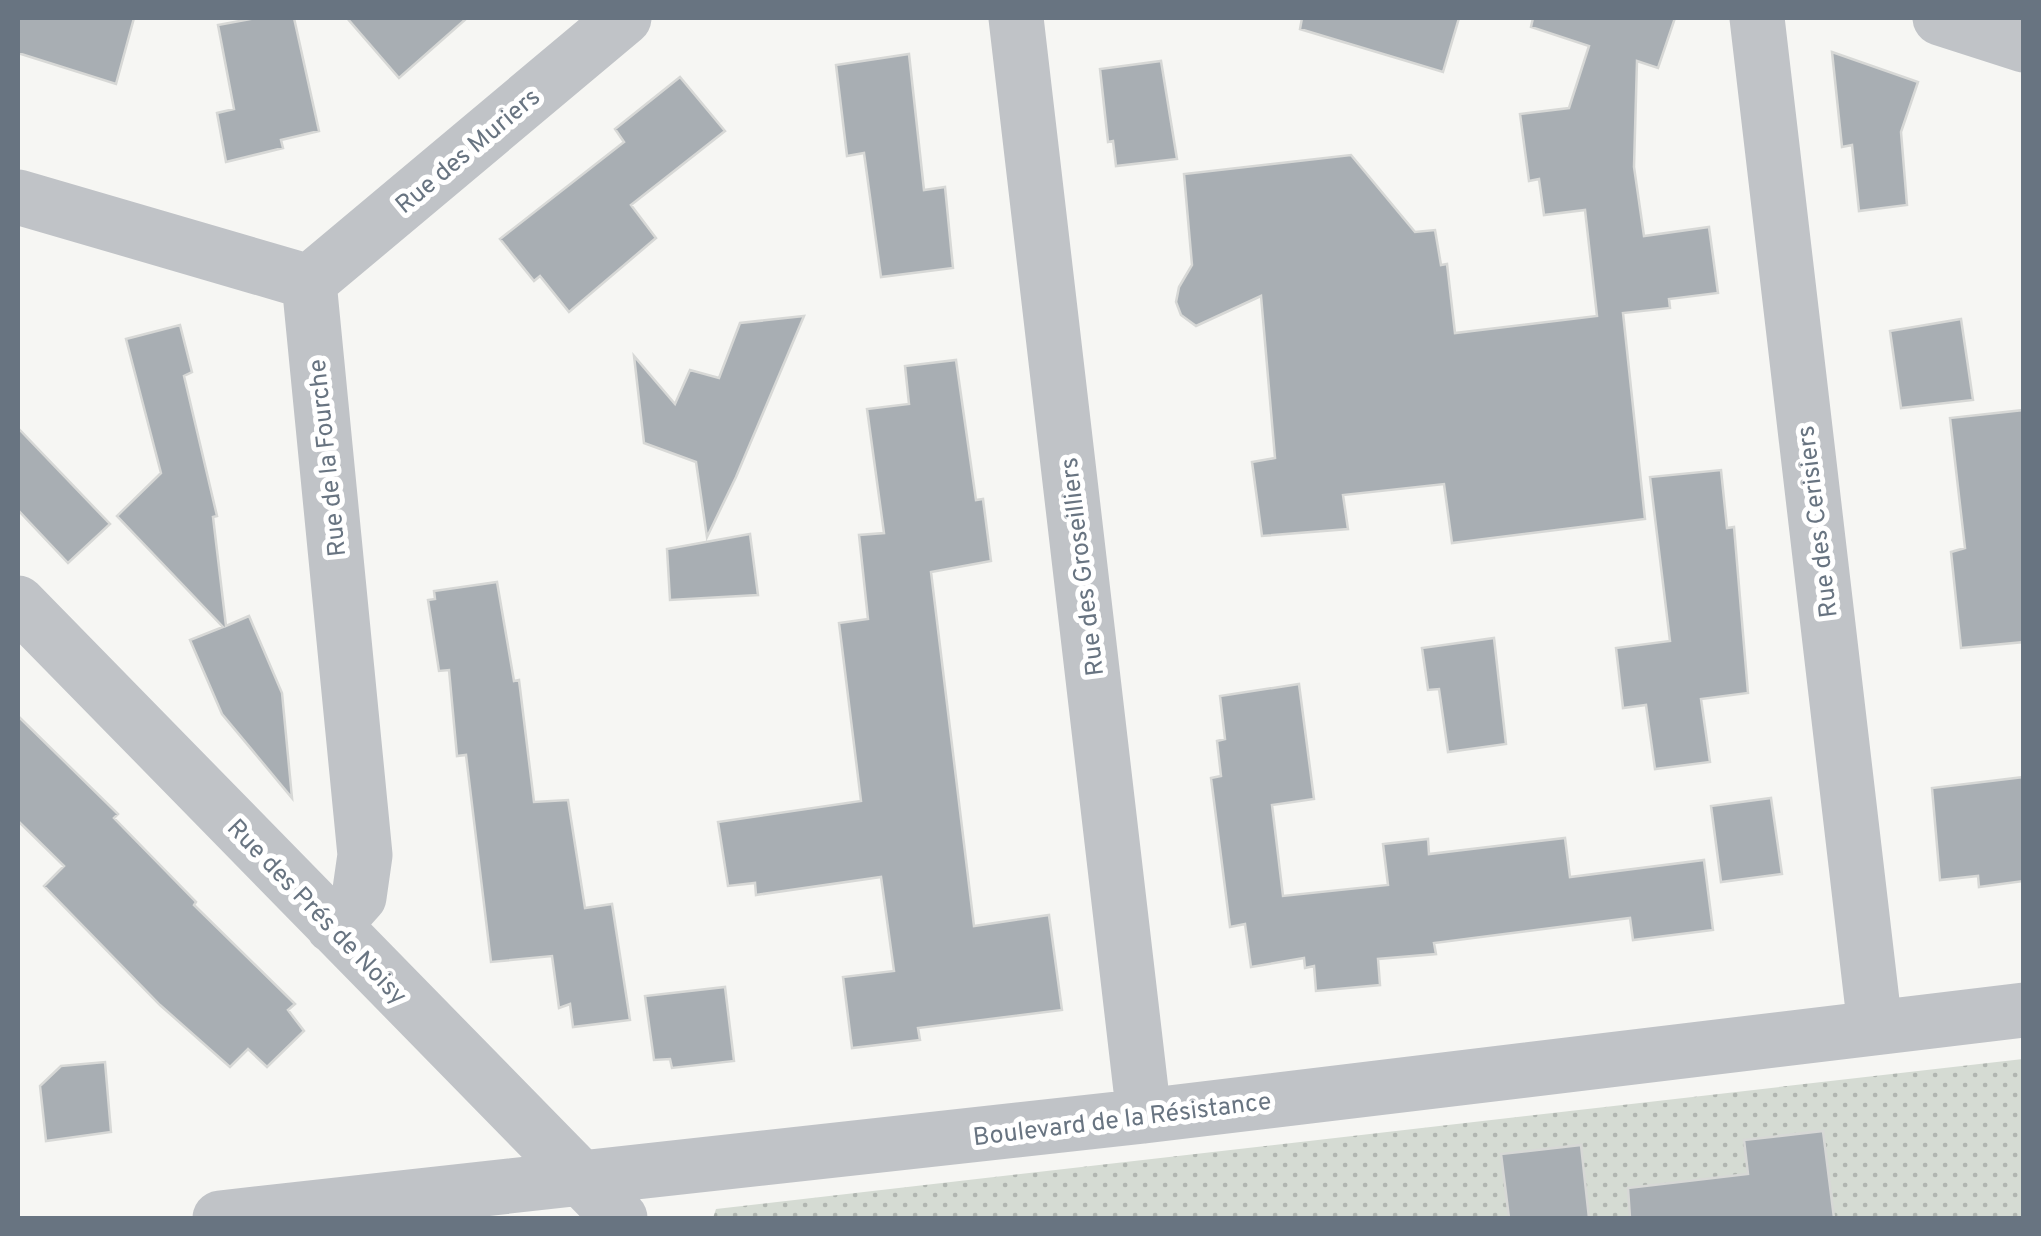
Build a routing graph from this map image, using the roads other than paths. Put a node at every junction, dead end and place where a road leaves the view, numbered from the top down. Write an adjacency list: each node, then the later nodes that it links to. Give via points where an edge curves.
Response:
1 (624, 18): 7 (street, Rue des Muriers)
2 (1016, 18): 12 (street, Rue des Groseilliers)
3 (1757, 18): 11 (street, Rue des Cerisiers)
4 (1940, 18): 5 (street)
5 (2024, 44)
6 (18, 197): 7 (street)
7 (309, 282): 9 (street, Rue de la Fourche, via 365,855 359,897)
8 (18, 603): 9 (street, Rue des Prés de Noisy)
9 (334, 926): 13 (street, Rue des Prés de Noisy)
10 (2024, 1010): 11 (street, Boulevard de la Résistance)
11 (1875, 1027): 12 (street, Boulevard de la Résistance)
12 (1144, 1116): 13 (street, Boulevard de la Résistance)
13 (580, 1178): 14 (street, Boulevard de la Résistance); 15 (street, Rue des Prés de Noisy)
14 (220, 1218)
15 (620, 1218)

